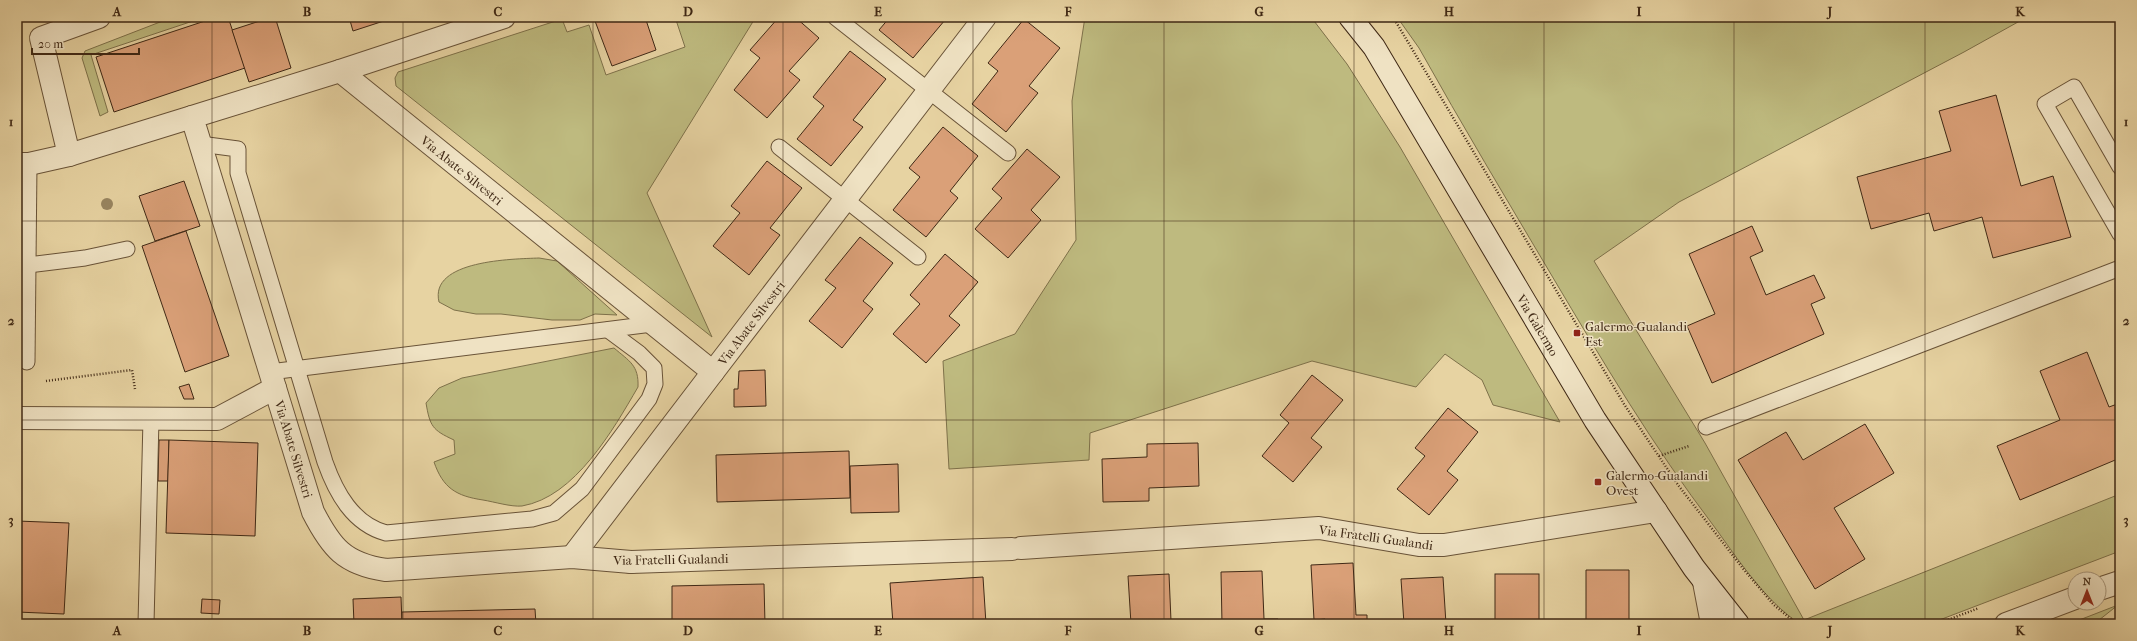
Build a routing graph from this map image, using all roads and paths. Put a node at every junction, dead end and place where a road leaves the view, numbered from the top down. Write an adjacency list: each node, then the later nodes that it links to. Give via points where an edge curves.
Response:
1 (99, 17): 13 (street, via 41,38)
2 (504, 17): 7 (street)
3 (835, 17): 8 (lane)
4 (985, 17): 8 (street, Via Abate Silvestri)
5 (1350, 17): 33 (street, Via Galermo, via 1374,47 1595,420)
6 (1393, 17): 43 (path, via 1624,404 1678,485 1745,571 1774,605)
7 (340, 72): 9 (street); 22 (street, Via Abate Silvestri)
8 (929, 90): 12 (lane); 16 (street, Via Abate Silvestri)
9 (192, 117): 10 (street, Via Abate Silvestri); 13 (street)
10 (200, 144): 25 (lane, via 238,149 238,173); 27 (street, Via Abate Silvestri)
11 (779, 148): 16 (lane)
12 (1008, 153)
13 (69, 155): 14 (street)
14 (23, 164): 20 (lane)
15 (2120, 167): 17 (lane, via 2074,88 2045,104)
16 (845, 200): 19 (lane); 26 (street, Via Abate Silvestri)
17 (2120, 234)
18 (127, 249): 20 (lane, via 85,258)
19 (918, 257)
20 (28, 265): 24 (lane)
21 (2120, 268): 32 (lane)
22 (652, 324): 23 (lane); 26 (street, Via Abate Silvestri)
23 (608, 330): 25 (lane); 25 (lane, via 639,353 654,368 655,384 649,399 582,489 554,513 532,519 386,533 373,529 343,501 333,482)
24 (27, 362)
25 (298, 369): 27 (lane)
26 (713, 372): 35 (street)
27 (273, 380): 31 (street, via 217,419); 34 (street, Via Abate Silvestri, via 313,512 324,535)
28 (39, 382): 29 (path, via 132,370)
29 (134, 383)
30 (17, 418): 31 (street)
31 (152, 419): 40 (lane)
32 (1706, 427)
33 (1656, 511): 35 (street, Via Fratelli Gualandi, via 1444,545 1419,545 1319,528 1017,548 631,562); 36 (street, Via Galermo)
34 (336, 549): 35 (street, Via Fratelli Gualandi, via 353,562 386,570)
35 (572, 557)
36 (1704, 582): 41 (street); 42 (street, Via Galermo)
37 (2120, 582): 38 (street)
38 (2107, 586)
39 (2067, 601): 44 (street)
40 (146, 624)
41 (1712, 624)
42 (1738, 624)
43 (1797, 624)
44 (2006, 624)

